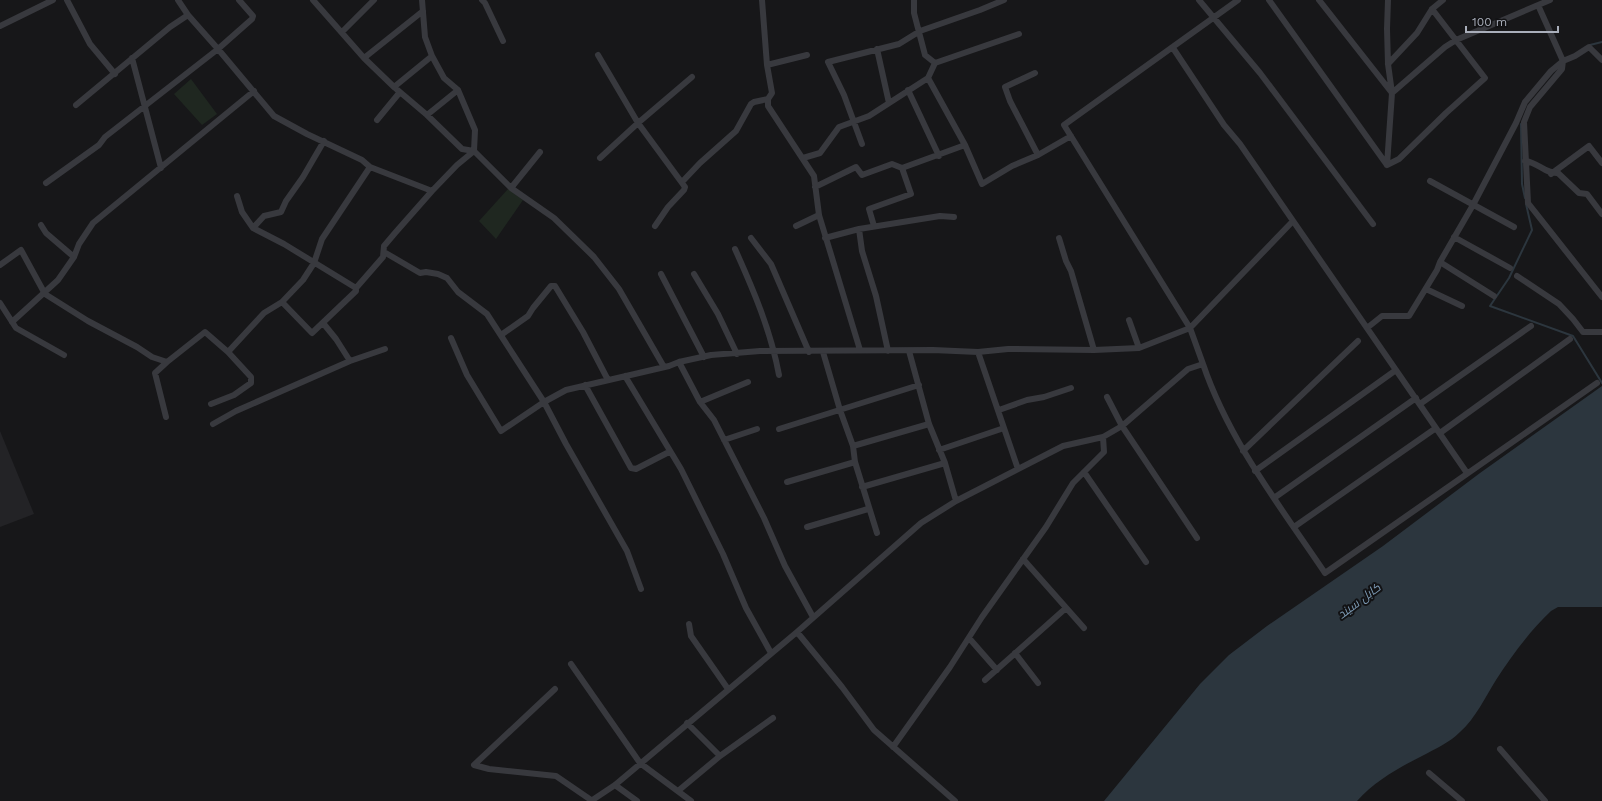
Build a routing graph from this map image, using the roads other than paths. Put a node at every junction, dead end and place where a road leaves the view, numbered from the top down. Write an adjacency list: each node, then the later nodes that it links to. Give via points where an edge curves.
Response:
1 (53, 0): 24 (street)
2 (67, 0): 43 (street, via 90,44)
3 (178, 0): 22 (street)
4 (240, 0): 30 (street, via 254,16)
5 (312, 0): 26 (street)
6 (374, 0): 26 (street)
7 (422, 0): 21 (street)
8 (762, 0): 42 (street)
9 (914, 0): 25 (street, via 914,13)
10 (1004, 0): 25 (street)
11 (1199, 0): 23 (street)
12 (1238, 0): 23 (street)
13 (1269, 0): 73 (street)
14 (1319, 0): 52 (street)
15 (1388, 0): 41 (street)
16 (1443, 0): 20 (street)
17 (1548, 0): 19 (street)
18 (486, 1): 29 (street)
19 (1538, 5): 28 (street); 39 (street)
20 (1432, 9): 28 (street); 41 (street, via 1417,32)
21 (423, 11): 35 (street, via 425,37); 37 (street)
22 (188, 15): 30 (street); 36 (street, via 170,26)
23 (1213, 18): 31 (street); 90 (street, via 1260,73)
24 (0, 26)
25 (920, 31): 32 (street, via 899,44); 40 (street, via 925,55)
26 (342, 32): 37 (street)
27 (1019, 34): 40 (street)
28 (1456, 40): 52 (street); 73 (street, via 1485,78 1399,159)
29 (503, 41)
30 (218, 48): 50 (street); 56 (street)
31 (1173, 48): 61 (street, via 1064,125); 89 (street)
32 (877, 49): 54 (street); 59 (street, via 828,62)
33 (598, 55): 60 (street)
34 (806, 55): 42 (street)
35 (432, 56): 47 (street); 48 (street, via 444,78)
36 (132, 58): 43 (street); 56 (street)
37 (364, 58): 47 (street)
38 (1602, 60): 39 (street, via 1589,47)
39 (1562, 61): 71 (street, via 1562,69 1530,107 1524,122); 85 (street, via 1525,102)
40 (935, 63): 46 (street)
41 (1388, 64): 52 (street)
42 (768, 65): 53 (street, via 772,93)
43 (115, 74): 55 (street)
44 (1035, 74): 67 (street, via 1005,87)
45 (692, 77): 60 (street)
46 (928, 78): 49 (street); 64 (street)
47 (394, 87): 51 (street)
48 (458, 90): 57 (street); 65 (street, via 475,130)
49 (908, 90): 54 (street); 68 (street)
50 (254, 91): 62 (street, via 274,116); 75 (street)
51 (400, 92): 57 (street); 58 (street)
52 (1392, 93): 73 (street)
53 (768, 99): 70 (street, via 768,106); 78 (street, via 751,104 736,131)
54 (889, 103): 59 (street, via 869,116)
55 (76, 105)
56 (145, 106): 75 (street); 80 (street, via 105,137 99,145)
57 (427, 115): 65 (street, via 462,149)
58 (377, 120)
59 (853, 121): 63 (street); 70 (street, via 839,127 820,154)
60 (638, 123): 69 (street); 78 (street)
61 (1071, 136): 67 (street); 124 (street)
62 (324, 141): 74 (street, via 362,160); 96 (street, via 281,212 264,216)
63 (862, 144)
64 (966, 145): 67 (street, via 982,184 1012,166); 68 (street)
65 (474, 151): 82 (street); 83 (street)
66 (540, 152): 82 (street)
67 (1038, 155)
68 (939, 156): 76 (street)
69 (600, 158)
70 (803, 158): 81 (street, via 814,176)
71 (1525, 161): 77 (street, via 1532,162); 116 (street, via 1528,203)
72 (1602, 164): 77 (street, via 1589,146)
73 (1387, 165)
74 (370, 167): 83 (street); 106 (street, via 322,239)
75 (161, 168): 104 (street, via 93,223)
76 (902, 168): 81 (street, via 892,164 862,175 856,168); 94 (street, via 911,194 869,209)
77 (1551, 174): 86 (street, via 1558,174 1579,193 1587,194)
78 (682, 182): 92 (street, via 685,189)
79 (1430, 182): 85 (street)
80 (46, 183)
81 (815, 187): 87 (street)
82 (511, 188): 149 (street, via 554,218 594,257 619,289)
83 (432, 191): 103 (street, via 384,246)
84 (237, 196): 96 (street, via 242,212)
85 (1473, 205): 95 (street); 98 (street)
86 (1602, 214)
87 (819, 215): 93 (street); 100 (street)
88 (954, 217): 94 (street, via 940,216)
89 (1293, 221): 124 (street); 125 (street)
90 (1373, 224)
91 (41, 225): 104 (street, via 46,233)
92 (655, 226)
93 (796, 226)
94 (874, 226): 97 (street)
95 (1514, 227)
96 (253, 228): 106 (street)
97 (859, 229): 100 (street); 135 (street, via 862,251 876,296)
98 (1454, 237): 105 (street); 108 (street)
99 (751, 238): 139 (street, via 771,264)
100 (825, 238): 133 (street)
101 (1059, 238): 134 (street)
102 (735, 249): 138 (street, via 750,282)
103 (384, 252): 112 (street, via 383,257); 127 (street, via 420,273 438,274 447,278 458,292 487,314)
104 (74, 257): 114 (street)
105 (1440, 262): 113 (street); 115 (street)
106 (314, 263): 112 (street); 117 (street, via 303,280)
107 (0, 264): 114 (street, via 21,250)
108 (1510, 268)
109 (661, 274): 144 (street)
110 (694, 274): 143 (street, via 718,314)
111 (1517, 276): 126 (street, via 1559,304 1583,332)
112 (356, 288): 122 (street, via 356,291)
113 (1426, 289): 119 (street); 125 (street, via 1409,316 1382,316)
114 (45, 294): 121 (street); 146 (street, via 152,357)
115 (1494, 296)
116 (1602, 297)
117 (282, 302): 122 (street, via 312,332); 137 (street, via 264,313)
118 (0, 303): 121 (street)
119 (1462, 306)
120 (1129, 320): 131 (street)
121 (12, 322): 142 (street, via 16,328)
122 (323, 323): 145 (street)
123 (1531, 326): 164 (street)
124 (1190, 328): 131 (street); 148 (street)
125 (1366, 328): 150 (street)
126 (1602, 332)
127 (501, 335): 153 (street, via 528,316 551,286 555,286); 161 (street)
128 (451, 338): 161 (street, via 467,375 501,431)
129 (1570, 339): 174 (street)
130 (1358, 341): 179 (street)
131 (1139, 348): 134 (street)
132 (385, 349): 145 (street)
133 (860, 350): 135 (street); 140 (street)
134 (1094, 350): 141 (street, via 1008,349)
135 (888, 351): 136 (street)
136 (909, 351): 141 (street); 157 (street)
137 (228, 352): 146 (street, via 205,332); 163 (street, via 251,377 251,383 234,395)
138 (774, 352): 139 (street); 143 (street); 151 (street)
139 (809, 352): 140 (street)
140 (823, 352): 165 (street)
141 (978, 352): 166 (street)
142 (64, 354)
143 (736, 354): 144 (street)
144 (704, 357): 147 (street)
145 (350, 361): 168 (street, via 236,411)
146 (166, 362): 167 (street, via 155,373)
147 (679, 362): 149 (street); 162 (street)
148 (1203, 364): 170 (street, via 1188,368); 179 (street)
149 (664, 367): 152 (street)
150 (1396, 370): 160 (street); 184 (street)
151 (779, 375)
152 (626, 376): 153 (street); 180 (street)
153 (608, 380): 156 (street)
154 (748, 382): 162 (street)
155 (1597, 383): 186 (street)
156 (585, 385): 161 (street, via 566,390); 180 (street, via 631,468 636,469)
157 (919, 385): 165 (street); 169 (street)
158 (1071, 388): 166 (street)
159 (1107, 397): 170 (street)
160 (1416, 398): 164 (street); 189 (street)
161 (544, 402): 198 (street, via 628,551)
162 (700, 402): 176 (street, via 714,420)
163 (211, 404)
164 (1420, 404): 174 (street)
165 (840, 410): 173 (street); 177 (street)
166 (999, 410): 171 (street)
167 (166, 417)
168 (213, 424)
169 (929, 424): 177 (street); 178 (street)
170 (1122, 426): 175 (street); 195 (street)
171 (1004, 428): 178 (street); 183 (street)
172 (757, 429): 176 (street)
173 (779, 429)
174 (1438, 430): 186 (street); 193 (street)
175 (1103, 437): 183 (street, via 1063,446); 185 (street, via 1104,452)
176 (724, 440): 200 (street, via 764,518 785,566)
177 (853, 446): 181 (street)
178 (939, 450): 182 (street)
179 (1243, 451): 184 (street)
180 (669, 452): 205 (street, via 681,469 746,608)
181 (854, 462): 187 (street); 188 (street)
182 (945, 463): 188 (street); 190 (street)
183 (1018, 469): 190 (street)
184 (1255, 471): 189 (street)
185 (1084, 472): 196 (street, via 1073,483); 197 (street)
186 (1467, 472): 193 (street, via 1325,573)
187 (787, 482)
188 (862, 487): 191 (street)
189 (1274, 498): 193 (street)
190 (956, 501): 200 (street, via 921,523)
191 (868, 509): 192 (street); 194 (street)
192 (807, 527)
193 (1294, 527)
194 (876, 533)
195 (1197, 538)
196 (1023, 559): 199 (street); 204 (street)
197 (1146, 562)
198 (641, 589)
199 (1066, 608): 202 (street); 206 (street)
200 (813, 617): 203 (street)
201 (689, 624): 212 (street, via 691,636)
202 (1084, 628)
203 (797, 632): 205 (street); 215 (street, via 874,730)
204 (969, 638): 208 (street); 215 (street)
205 (771, 653): 212 (street)
206 (1015, 653): 208 (street); 210 (street)
207 (572, 664): 218 (street)
208 (997, 670): 209 (street)
209 (985, 680)
210 (1038, 683)
211 (555, 689): 222 (street, via 474,765 556,776)
212 (728, 689): 214 (street)
213 (773, 718): 217 (street)
214 (687, 723): 217 (street); 218 (street)
215 (893, 747): 225 (street)
216 (1500, 749): 227 (street)
217 (720, 756): 221 (street)
218 (640, 763): 220 (street); 221 (street)
219 (1429, 773): 226 (street)
220 (615, 785): 222 (street); 223 (street)
221 (678, 791): 224 (street)
222 (591, 801)
223 (637, 801)
224 (691, 801)
225 (955, 801)
226 (1462, 801)
227 (1545, 801)

